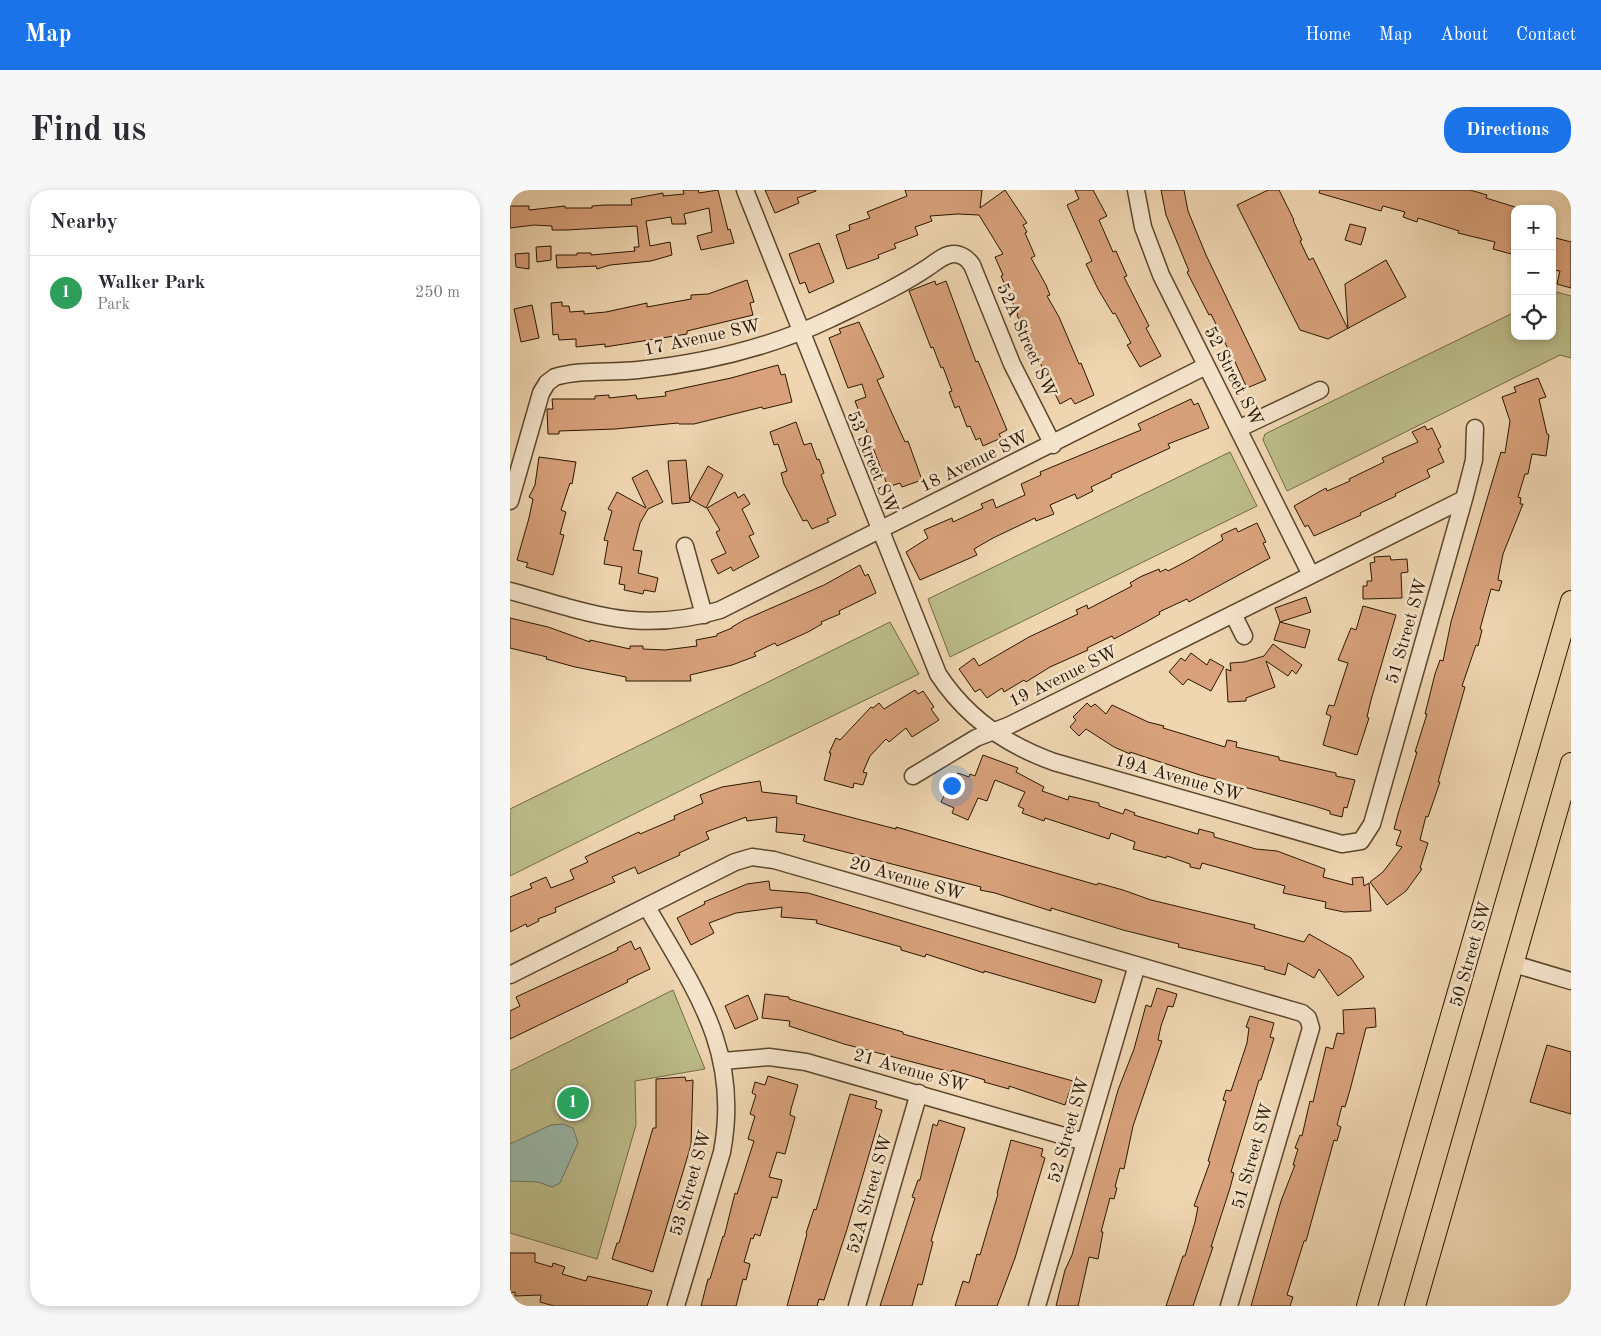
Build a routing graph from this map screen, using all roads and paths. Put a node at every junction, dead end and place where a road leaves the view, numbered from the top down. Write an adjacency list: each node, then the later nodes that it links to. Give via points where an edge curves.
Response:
1 (745, 190): 4 (street, 53 Street SW)
2 (1136, 190): 5 (street, 52 Street SW, via 1151,250)
3 (961, 255): 4 (street, 17 Avenue SW, via 944,257 906,281); 9 (street, 52A Street SW, via 972,265 1008,356)
4 (800, 333): 11 (street, 17 Avenue SW, via 706,361 636,371 567,374 551,379 540,394); 12 (street, 53 Street SW)
5 (1206, 366): 8 (street, 52 Street SW); 9 (street, 18 Avenue SW)
6 (1320, 390): 8 (street)
7 (1475, 428): 10 (street, 51 Street SW, via 1474,460)
8 (1238, 429): 14 (street, 52 Street SW)
9 (1053, 445): 12 (street, 18 Avenue SW)
10 (1464, 499): 14 (street, 19 Avenue SW); 23 (street, 51 Street SW, via 1372,824)
11 (510, 501)
12 (879, 530): 18 (street, 18 Avenue SW, via 737,603); 20 (street, 53 Street SW, via 938,674 966,710)
13 (685, 546): 18 (street)
14 (1311, 575): 17 (street, 19 Avenue SW)
15 (510, 591): 18 (street, 18 Avenue SW, via 625,620 660,622)
16 (1571, 601): 37 (main road, 50 Street SW)
17 (1233, 614): 19 (street); 20 (street, 19 Avenue SW)
18 (704, 615)
19 (1244, 636)
20 (992, 732): 22 (street, 19 Avenue SW, via 976,738); 23 (street, 19A Avenue SW, via 1054,762 1342,844)
21 (1571, 764): 25 (main road)
22 (914, 776)
23 (1361, 841)
24 (647, 907): 26 (street, 20 Avenue SW, via 735,862 752,856 762,857); 27 (street, 20 Avenue SW); 30 (street, 53 Street SW, via 705,1009)
25 (1514, 964): 28 (street); 38 (main road)
26 (1137, 965): 29 (street, 20 Avenue SW, via 1295,1010); 32 (street, 52 Street SW)
27 (510, 975)
28 (1571, 981)
29 (1308, 1018): 36 (street, 51 Street SW, via 1311,1028)
30 (723, 1061): 31 (street, 21 Avenue SW, via 792,1058); 33 (street, 53 Street SW, via 727,1110 724,1144)
31 (919, 1093): 32 (street, 21 Avenue SW); 34 (street, 52A Street SW)
32 (1085, 1142): 35 (street, 52 Street SW)
33 (676, 1306)
34 (857, 1306)
35 (1037, 1306)
36 (1229, 1306)
37 (1367, 1306)
38 (1415, 1306)

